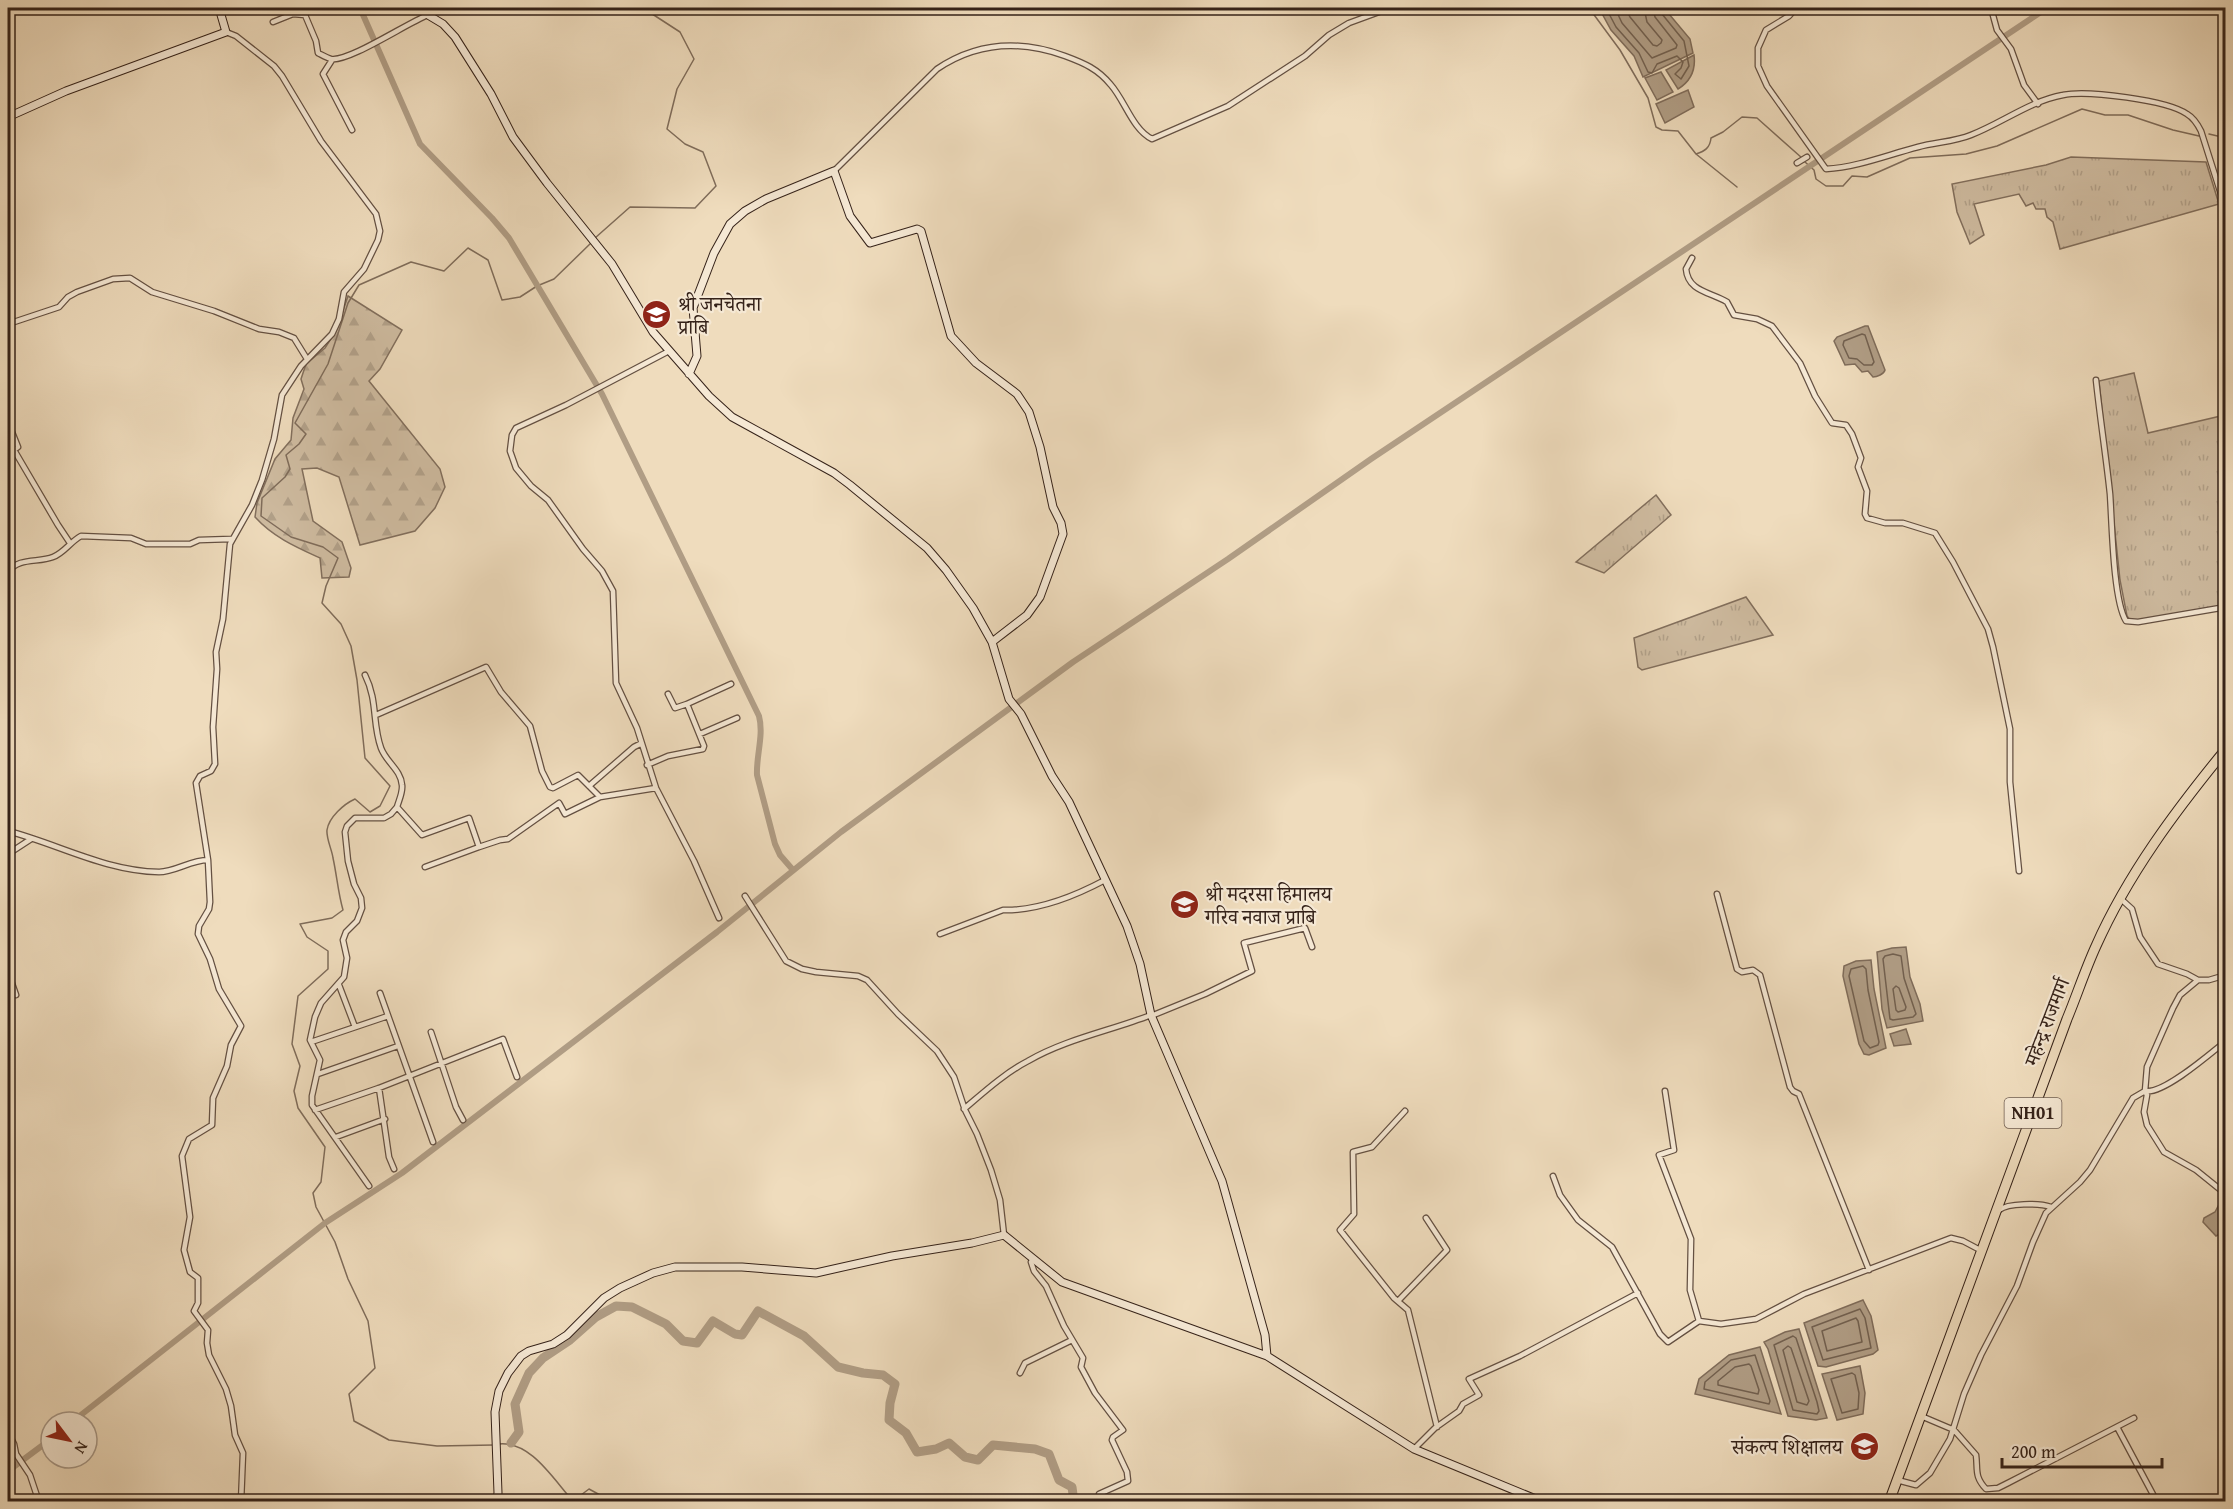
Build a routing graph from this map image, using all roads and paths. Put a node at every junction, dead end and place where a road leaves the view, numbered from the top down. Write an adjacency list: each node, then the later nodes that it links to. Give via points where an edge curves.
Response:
1 (219, 8): 7 (street)
2 (1390, 8): 14 (street, via 1349,23 1227,106 1152,140 1112,85 1090,66 1042,48 1022,45 978,50 937,69)
3 (1796, 8): 9 (street, via 1766,30 1758,48 1758,66 1767,86 1826,169 1954,141)
4 (1991, 8): 9 (street, via 1997,30)
5 (427, 11): 8 (street, via 353,54); 18 (street, via 455,37 513,137 612,264)
6 (273, 22): 8 (street, via 293,14 305,15 318,53)
7 (226, 32): 10 (street, via 66,91); 19 (street, via 274,66 380,225 368,262 344,292 332,334)
8 (332, 60): 11 (street, via 323,74)
9 (2038, 104): 15 (street, via 2060,95 2086,93 2168,106 2188,114 2202,131)
10 (8, 117)
11 (352, 130)
12 (1807, 157): 13 (street)
13 (1797, 163)
14 (834, 171): 20 (street, via 766,198 730,224 693,308 697,356); 27 (street, via 850,216 870,243 921,231 951,336 976,363 1017,394 1029,412 1063,534 1040,597 1027,615)
15 (2226, 210)
16 (1692, 258): 48 (street, via 1686,269 1691,284 1727,302 1734,315 1772,326 1800,363 1832,423 1846,425 1861,458 1858,467 1867,491 1867,518 1935,533 1953,562 1988,629 1997,662 2010,729 2009,764)
17 (8, 324): 19 (street, via 59,307 77,292 113,279 130,278 152,292 294,338)
18 (669, 351): 20 (street); 35 (street, via 516,428 510,452 516,468 548,500 613,591 616,683 637,728)
19 (307, 359): 23 (street, via 281,399 262,480)
20 (689, 374): 27 (street, via 732,417 834,473 927,548 962,590)
21 (2096, 380): 26 (street, via 2119,594 2126,621)
22 (8, 422): 24 (street, via 18,447 14,450)
23 (231, 539): 24 (street, via 146,544 131,538 90,535); 46 (street, via 224,619 216,652 215,764 196,783)
24 (70, 543): 25 (street, via 57,556 19,563)
25 (8, 572)
26 (2226, 607)
27 (992, 642): 49 (street, via 1009,699 1069,802)
28 (365, 675): 32 (street, via 374,696)
29 (731, 684): 31 (street)
30 (668, 694): 31 (street, via 675,708)
31 (687, 704): 34 (street)
32 (376, 715): 38 (street, via 486,667 530,726 550,787 578,775); 41 (street, via 382,751 402,782)
33 (737, 718): 34 (street)
34 (700, 734): 37 (street, via 704,746 700,750)
35 (640, 744): 37 (street); 38 (street)
36 (2226, 750): 52 (highway, महेन्द्र राजमार्ग / NH01, via 2178,807)
37 (647, 765): 39 (street)
38 (589, 786): 40 (street)
39 (656, 788): 40 (street); 53 (street)
40 (600, 797): 44 (street, via 565,814 559,803 508,840)
41 (397, 807): 44 (street, via 422,835 469,818); 59 (street, via 384,818 355,818 345,832 348,861 362,908 343,940 347,958)
42 (8, 831): 43 (street)
43 (31, 839): 45 (street); 46 (street, via 87,858 160,872)
44 (479, 847): 47 (street)
45 (8, 854)
46 (208, 860): 110 (street, via 210,905 198,926 198,934 219,989 241,1026 213,1098 212,1125 189,1139 182,1156 190,1217 184,1250 190,1272 198,1278 198,1303 194,1311 208,1330 209,1355 226,1389 235,1435 243,1453)
47 (425, 867)
48 (2019, 871)
49 (1106, 880): 54 (street, via 1061,899 1003,910); 62 (street, via 1136,950)
50 (1717, 894): 93 (street, via 1737,969 1754,970 1760,975 1790,1087 1799,1094)
51 (746, 897): 76 (street, via 786,961 802,969 867,980 937,1051 954,1077)
52 (2121, 899): 58 (street, via 2132,909 2140,937 2158,964); 88 (highway, महेन्द्र राजमार्ग / NH01, via 2097,944)
53 (719, 918)
54 (940, 934)
55 (1312, 947): 62 (street, via 1305,928 1244,943 1252,971)
56 (8, 972): 61 (street)
57 (2226, 975): 58 (street)
58 (2198, 980): 74 (street, via 2180,995 2173,1008 2147,1067)
59 (339, 985): 64 (street); 67 (street, via 321,1003)
60 (380, 993): 63 (street)
61 (16, 995)
62 (1151, 1015): 76 (street, via 1071,1041 1028,1060); 98 (street, via 1222,1181 1265,1335)
63 (388, 1016): 64 (street); 68 (street)
64 (355, 1027): 67 (street)
65 (431, 1032): 69 (street)
66 (2226, 1041): 74 (street, via 2161,1088)
67 (311, 1042): 70 (street, via 320,1060)
68 (398, 1046): 70 (street); 71 (street)
69 (441, 1063): 71 (street); 72 (street, via 503,1039); 80 (street)
70 (318, 1074): 77 (street, via 312,1096)
71 (409, 1077): 73 (street); 82 (street)
72 (517, 1077)
73 (379, 1088): 77 (street); 79 (street)
74 (2145, 1091): 86 (street, via 2147,1125 2164,1152); 87 (street, via 2133,1098 2085,1176)
75 (1665, 1092): 96 (street, via 1674,1150 1659,1155 1691,1239 1690,1290)
76 (964, 1109): 90 (street, via 991,1170)
77 (315, 1110): 81 (street)
78 (1405, 1111): 95 (street, via 1372,1147 1353,1152 1354,1214 1340,1230)
79 (385, 1119): 81 (street); 83 (street)
80 (463, 1120)
81 (336, 1137): 85 (street)
82 (433, 1142)
83 (394, 1169)
84 (1552, 1176): 94 (street, via 1578,1220 1612,1247)
85 (369, 1186)
86 (2222, 1191)
87 (2051, 1207): 88 (street, via 2035,1203 2005,1206); 104 (street, via 2040,1223 2014,1294 1981,1355)
88 (1996, 1213): 91 (highway, महेन्द्र राजमार्ग / NH01)
89 (1426, 1218): 95 (street, via 1447,1250)
90 (1004, 1235): 92 (street); 111 (street, via 816,1273 742,1267 675,1268 652,1273 620,1288 604,1298 567,1335 521,1356 508,1373 495,1412)
91 (1982, 1251): 93 (street, via 1951,1238); 100 (highway, महेन्द्र राजमार्ग / NH01)
92 (1033, 1259): 97 (street, via 1034,1270); 98 (street, via 1062,1282)
93 (1869, 1270): 96 (street, via 1804,1294 1756,1319 1721,1324)
94 (1638, 1293): 96 (street, via 1659,1334 1668,1342); 102 (street, via 1469,1379 1479,1395)
95 (1398, 1300): 102 (street, via 1407,1310)
96 (1699, 1321)
97 (1072, 1340): 99 (street, via 1025,1364); 112 (street, via 1095,1393 1123,1430 1112,1440 1128,1481 1099,1494)
98 (1267, 1356): 106 (street)
99 (1020, 1373)
100 (1921, 1416): 104 (street); 107 (highway, महेन्द्र राजमार्ग / NH01)
101 (2134, 1418): 103 (street)
102 (1437, 1427): 106 (street)
103 (2117, 1427): 104 (street, via 1998,1488 1986,1489 1975,1467 1976,1455); 116 (street)
104 (1953, 1430): 107 (street, via 1923,1480 1916,1485)
105 (8, 1432): 109 (street)
106 (1414, 1449): 113 (street)
107 (1897, 1480): 115 (highway, महेन्द्र राजमार्ग / NH01)
108 (1733, 1499): 114 (street)
109 (39, 1502)
110 (241, 1502)
111 (496, 1502)
112 (1100, 1502)
113 (1544, 1502)
114 (1750, 1502)
115 (1889, 1502)
116 (2157, 1502)

